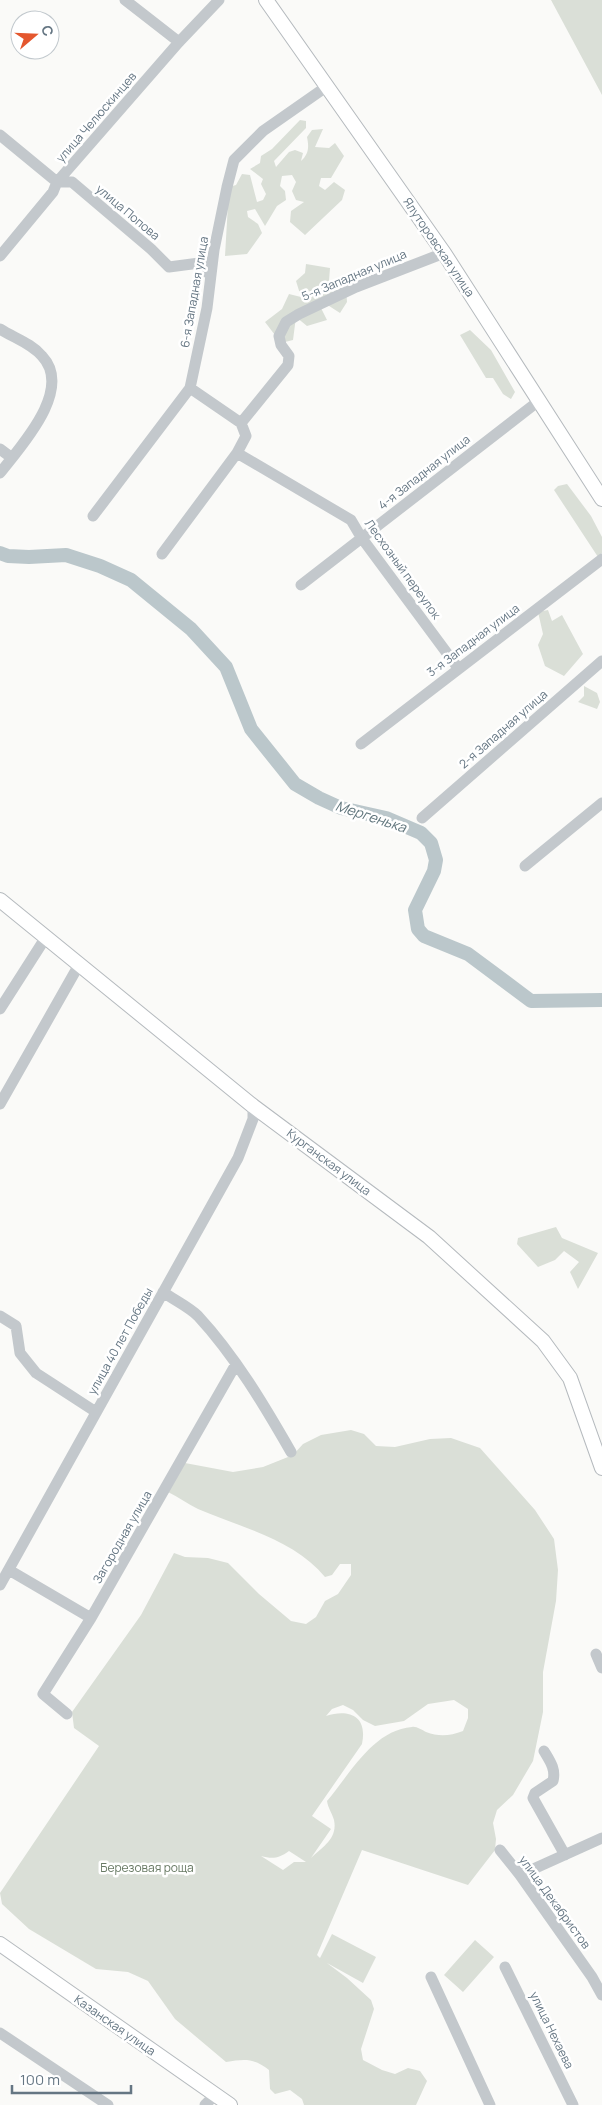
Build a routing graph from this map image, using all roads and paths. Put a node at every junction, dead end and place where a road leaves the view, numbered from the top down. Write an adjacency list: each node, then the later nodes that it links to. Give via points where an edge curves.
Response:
1 (125, 0): 4 (street)
2 (219, 0): 4 (street, улица Челюскинцев)
3 (266, 0): 5 (main road, Ялуторовская улица)
4 (179, 42): 7 (street, улица Челюскинцев)
5 (326, 87): 8 (main road, Ялуторовская улица); 10 (street, 6-я Западная улица, via 263,131 234,160 214,250)
6 (0, 135): 7 (street, улица Попова)
7 (57, 182): 9 (street, улица Челюскинцев, via 53,192); 10 (street, улица Попова, via 72,182 152,249 168,267 208,262)
8 (444, 253): 13 (main road, Ялуторовская улица); 14 (street, 5-я Западная улица, via 356,287 286,322 279,336 289,356 288,365)
9 (0, 256)
10 (207, 308): 12 (street, 6-я Западная улица)
11 (0, 329): 17 (street, via 43,356 51,370 53,383 49,401 35,427)
12 (190, 388): 14 (street); 20 (street, 6-я Западная улица)
13 (540, 400): 19 (main road, Ялуторовская улица); 21 (street, 4-я Западная улица)
14 (241, 423): 16 (street, via 246,436)
15 (0, 449): 17 (street)
16 (236, 453): 21 (street, Лесхозный переулок, via 351,520); 22 (street)
17 (12, 458): 18 (street)
18 (0, 473)
19 (602, 499)
20 (93, 516)
21 (361, 537): 24 (street, 4-я Западная улица); 26 (street, Лесхозный переулок)
22 (162, 554)
23 (602, 559): 26 (street, 3-я Западная улица)
24 (301, 585)
25 (602, 661): 29 (street, 2-я Западная улица)
26 (458, 668): 27 (street, 3-я Западная улица)
27 (361, 744)
28 (602, 803): 30 (street)
29 (422, 818)
30 (525, 866)
31 (0, 900): 32 (main road, Курганская улица)
32 (46, 937): 33 (main road, Курганская улица); 34 (street)
33 (80, 963): 35 (street); 36 (main road, Курганская улица)
34 (0, 1009)
35 (0, 1104)
36 (253, 1106): 37 (street, улица 40 лет Победы, via 252,1119 238,1158); 42 (main road, Курганская улица, via 429,1238 543,1341 570,1378)
37 (163, 1292): 39 (street, via 197,1315); 40 (street, улица 40 лет Победы)
38 (0, 1316): 40 (street, via 16,1326 20,1353 36,1374)
39 (236, 1364): 41 (street); 45 (street, Загородная улица)
40 (96, 1412): 43 (street, улица 40 лет Победы)
41 (291, 1452)
42 (602, 1468)
43 (8, 1570): 44 (street, улица 40 лет Победы); 45 (street)
44 (0, 1585)
45 (91, 1618): 48 (street, Загородная улица, via 43,1694)
46 (596, 1654): 47 (street)
47 (602, 1668)
48 (67, 1714)
49 (544, 1752): 52 (street, via 555,1775 553,1781 535,1793 533,1798)
50 (602, 1838): 52 (street)
51 (500, 1850): 53 (street, улица Декабристов)
52 (565, 1855): 53 (street)
53 (520, 1875): 57 (street, улица Декабристов)
54 (0, 1944): 59 (main road, Казанская улица)
55 (505, 1967): 63 (street, улица Нехаева)
56 (431, 1977): 62 (street)
57 (602, 1995)
58 (0, 2033): 60 (street)
59 (210, 2100): 61 (main road, Казанская улица)
60 (108, 2105)
61 (230, 2105)
62 (490, 2105)
63 (573, 2105)

